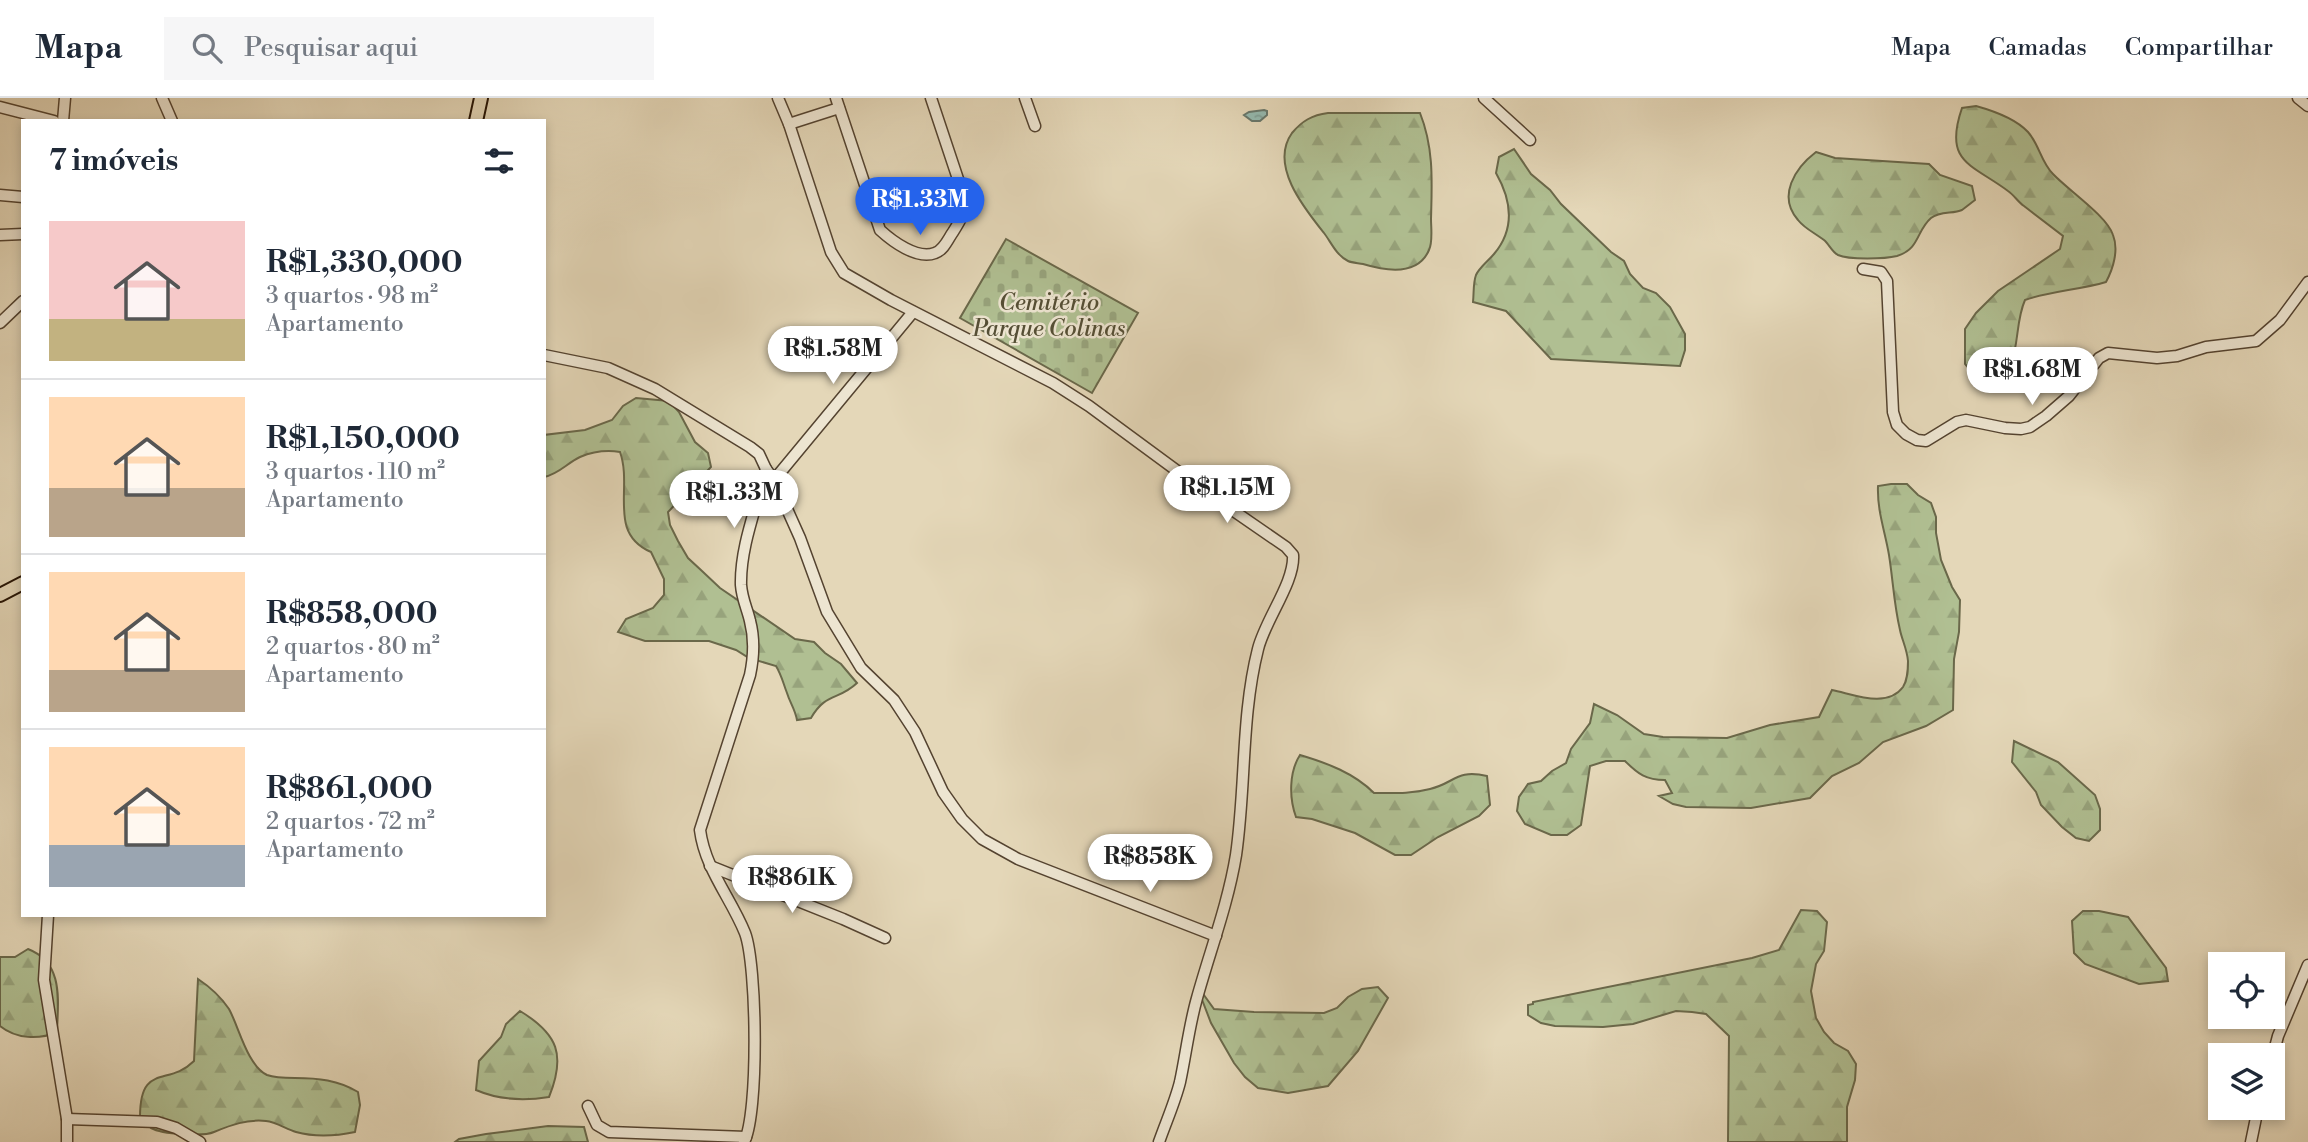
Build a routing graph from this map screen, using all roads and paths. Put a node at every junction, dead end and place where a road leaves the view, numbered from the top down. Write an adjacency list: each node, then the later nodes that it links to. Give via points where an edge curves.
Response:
1 (65, 98): 13 (street)
2 (162, 98): 14 (street)
3 (481, 98): 15 (main road)
4 (778, 98): 16 (street)
5 (931, 98): 9 (street, via 965,209 943,247 924,254 893,242 880,229)
6 (1025, 98): 17 (street)
7 (1484, 98): 18 (street)
8 (2298, 98): 10 (street)
9 (837, 103): 16 (street)
10 (2308, 106)
11 (0, 107): 12 (street)
12 (46, 119)
13 (63, 119)
14 (171, 119)
15 (476, 119)
16 (789, 124): 26 (street, via 836,263 862,285)
17 (1035, 126)
18 (1530, 140)
19 (0, 195): 20 (street)
20 (21, 197)
21 (21, 234): 22 (street)
22 (0, 235)
23 (1863, 270): 24 (street, via 1881,272 1887,281 1890,381 1897,425 1906,434 1926,441 1966,420 2005,428 2030,427 2069,396 2108,352 2157,358 2206,346 2256,341 2280,320)
24 (2308, 282)
25 (21, 303): 27 (street)
26 (913, 312): 30 (street); 35 (street, via 1089,406 1293,555 1292,571 1258,647 1243,749 1236,854)
27 (0, 323)
28 (546, 355): 29 (street, via 608,368 655,389 750,447)
29 (766, 469): 30 (street); 33 (street, via 741,571 742,601 750,619 754,655 700,830)
30 (774, 480): 35 (street, via 827,612 860,668 894,700 962,819 982,839 1018,859)
31 (21, 584): 32 (main road)
32 (0, 595)
33 (710, 866): 36 (street); 42 (street, via 741,924 751,955 754,1020 751,1107)
34 (48, 917): 40 (street, via 44,980)
35 (1216, 936): 45 (street, via 1188,1031 1179,1084)
36 (886, 938)
37 (2308, 965): 38 (street)
38 (2276, 1043)
39 (589, 1106): 42 (street, via 597,1125 609,1132)
40 (67, 1119): 43 (street); 44 (street, via 157,1122)
41 (2257, 1120): 46 (street)
42 (745, 1140)
43 (67, 1142)
44 (200, 1142)
45 (1159, 1142)
46 (2252, 1142)

